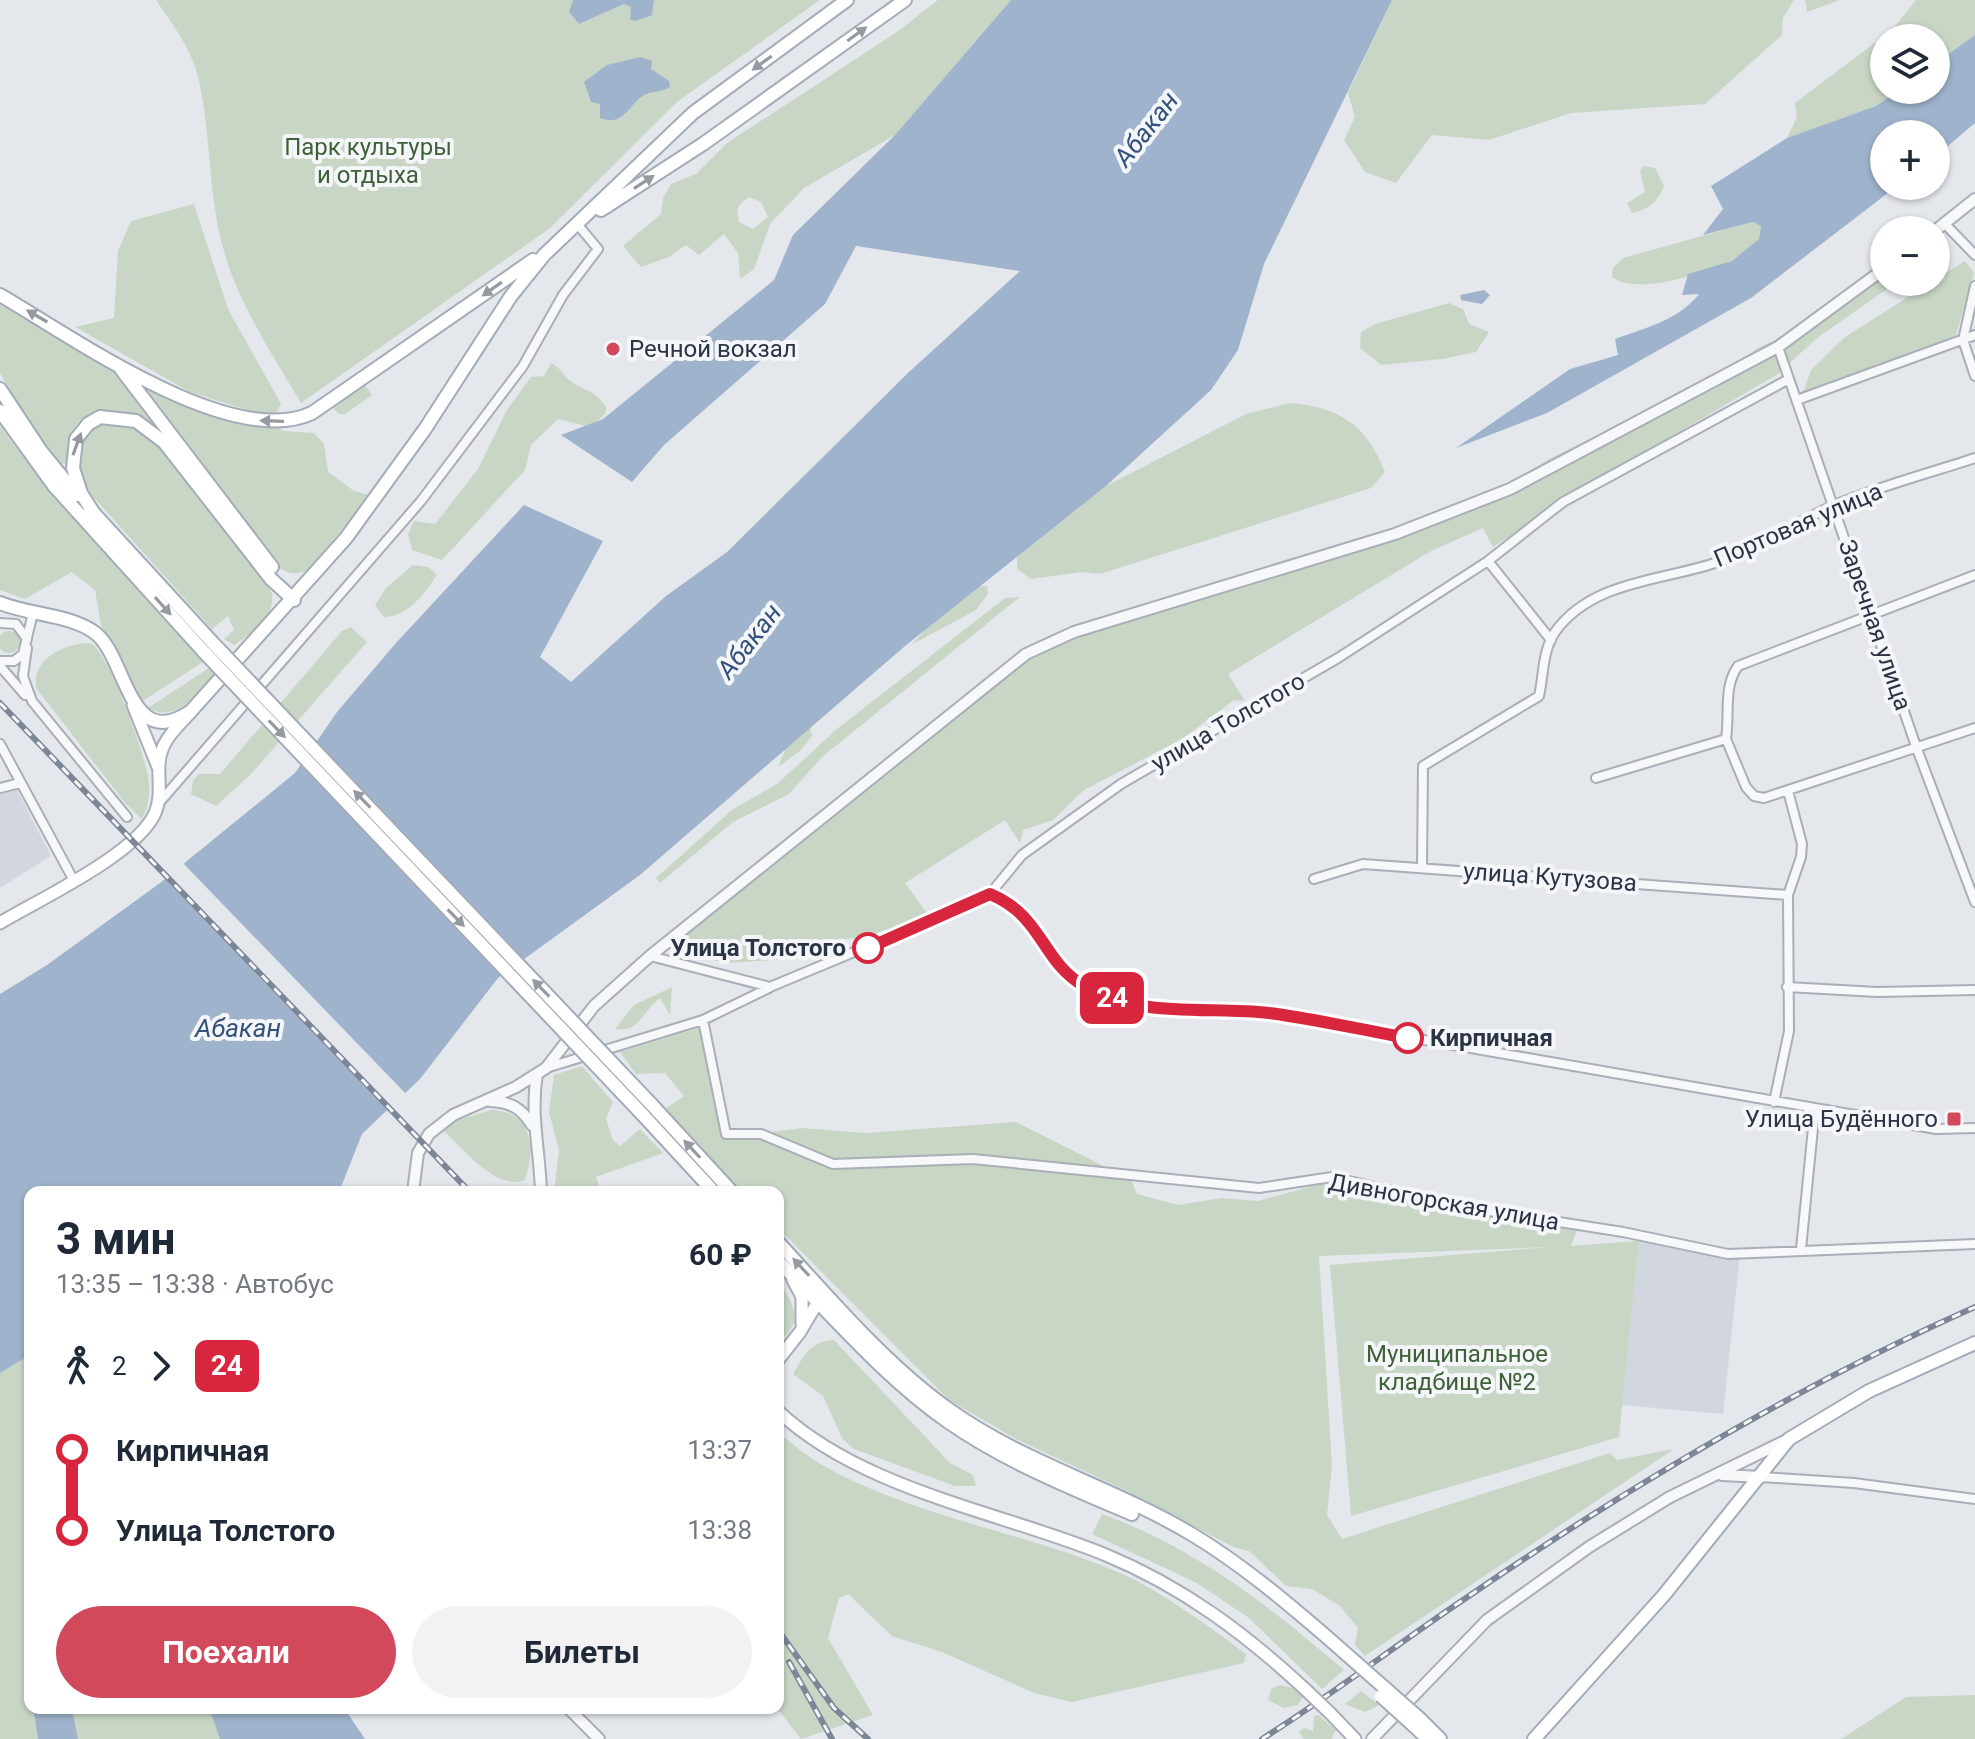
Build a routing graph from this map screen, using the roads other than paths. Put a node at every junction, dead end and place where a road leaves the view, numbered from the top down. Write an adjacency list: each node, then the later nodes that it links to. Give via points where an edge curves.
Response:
1 (847, 0): 5 (main road, one-way to 5, via 693,113)
2 (905, 0): 5 (main road, one-way to 2, via 703,144)
3 (1975, 199): 4 (street)
4 (1950, 220)
5 (578, 225): 7 (main road); 47 (street, via 598,249 563,295 523,366 397,530)
6 (1950, 234): 8 (street)
7 (555, 244): 15 (main road, one-way to 15, via 295,420 261,421 203,406); 26 (main road, via 521,282 361,518)
8 (1975, 255)
9 (1870, 279): 14 (street)
10 (1975, 286): 13 (street)
11 (0, 295): 15 (main road, one-way to 11)
12 (1975, 335): 13 (street)
13 (1963, 340): 16 (street); 19 (street)
14 (1778, 347): 17 (street, Заречная улица); 56 (street, via 1461,511 1074,632 1026,654)
15 (103, 355): 26 (main road, via 128,378)
16 (1975, 376)
17 (1789, 379): 19 (street, Заречная улица); 24 (street, улица Толстого, via 1563,502)
18 (0, 389): 23 (main road, via 41,451)
19 (1797, 400): 22 (street, Заречная улица)
20 (3, 416): 33 (main road, one-way to 33, via 54,486)
21 (1975, 458): 22 (street, Портовая улица)
22 (1834, 506): 28 (street, Заречная улица); 31 (street, Портовая улица, via 1720,561 1615,590 1585,605)
23 (95, 515): 26 (main road, one-way to 26, via 77,484 73,446 83,428 100,417 136,421 164,442 271,579); 33 (main road)
24 (1488, 561): 31 (street); 52 (street, улица Толстого, via 1338,658 1121,784 1022,855)
25 (1975, 575): 28 (street)
26 (294, 600): 37 (main road)
27 (0, 603): 29 (main road)
28 (1870, 612): 39 (street, via 1738,666 1730,677); 41 (street, Заречная улица)
29 (33, 613): 32 (street); 35 (main road, via 84,627 100,637)
30 (0, 623): 32 (street, via 20,626)
31 (1551, 640): 49 (street, Портовая улица, via 1539,696 1423,766)
32 (27, 646): 34 (street, via 18,659); 36 (street, via 23,681)
33 (208, 647): 65 (main road, bridge)
34 (0, 664): 36 (street)
35 (132, 701): 37 (main road, via 144,714 163,721); 42 (main road)
36 (36, 708): 48 (street)
37 (191, 711): 42 (main road, via 167,739)
38 (1975, 728): 41 (street)
39 (1726, 739): 43 (street); 46 (street, via 1754,796)
40 (0, 744): 44 (street)
41 (1917, 749): 46 (street); 54 (street, Заречная улица)
42 (159, 767): 47 (main road)
43 (1596, 778)
44 (20, 783): 45 (street); 50 (street)
45 (0, 788)
46 (1788, 791): 53 (street, via 1802,844)
47 (158, 803): 50 (main road, via 128,846)
48 (127, 817)
49 (1422, 867): 51 (street, улица Кутузова, via 1363,864); 53 (street, улица Кутузова)
50 (73, 879): 55 (main road)
51 (1314, 879)
52 (990, 894): 57 (street, улица Толстого); 63 (street, via 1022,912 1065,972 1084,986 1147,1008 1269,1013)
53 (1788, 895): 58 (street)
54 (1975, 902)
55 (0, 923)
56 (650, 956): 57 (street); 61 (street, via 594,1006)
57 (770, 987): 60 (street, улица Толстого)
58 (1787, 987): 59 (street); 63 (street, via 1789,1031)
59 (1975, 990)
60 (703, 1020): 61 (street, улица Толстого); 73 (street, Дивногорская улица, via 726,1134 761,1134 833,1164 973,1159 1259,1188 1332,1177 1457,1206 1728,1254)
61 (542, 1071): 62 (street); 67 (street, via 532,1105)
62 (487, 1101): 67 (street, via 522,1110); 68 (street, via 453,1115 429,1134 418,1153)
63 (1774, 1102): 64 (street)
64 (1815, 1108): 66 (street, via 1936,1129); 73 (street)
65 (648, 1110): 70 (main road); 71 (main road, one-way to 65)
66 (1975, 1128)
67 (536, 1130): 69 (street)
68 (413, 1186)
69 (541, 1186)
70 (709, 1186)
71 (726, 1186)
72 (1975, 1244): 73 (street, Дивногорская улица)
73 (1801, 1249)
74 (784, 1250): 77 (main road, one-way to 74)
75 (784, 1267): 76 (main road)
76 (789, 1272): 77 (main road); 78 (main road, via 802,1297)
77 (820, 1297): 78 (main road); 87 (main road, bridge, via 951,1411 1037,1462 1193,1535 1256,1578)
78 (800, 1332): 80 (main road)
79 (1975, 1343): 82 (main road, via 1869,1391)
80 (784, 1352)
81 (784, 1417): 89 (main road, bridge, via 799,1431 890,1478 1104,1555 1177,1588 1264,1651)
82 (1789, 1439): 83 (street); 84 (main road)
83 (1712, 1476): 84 (street); 90 (street, via 1589,1547 1487,1620)
84 (1762, 1477): 85 (street); 93 (main road)
85 (1975, 1499)
86 (574, 1714): 88 (street)
87 (1416, 1721): 91 (main road); 92 (main road)
88 (599, 1739)
89 (1355, 1739)
90 (1372, 1739)
91 (1428, 1739)
92 (1440, 1739)
93 (1534, 1739)

